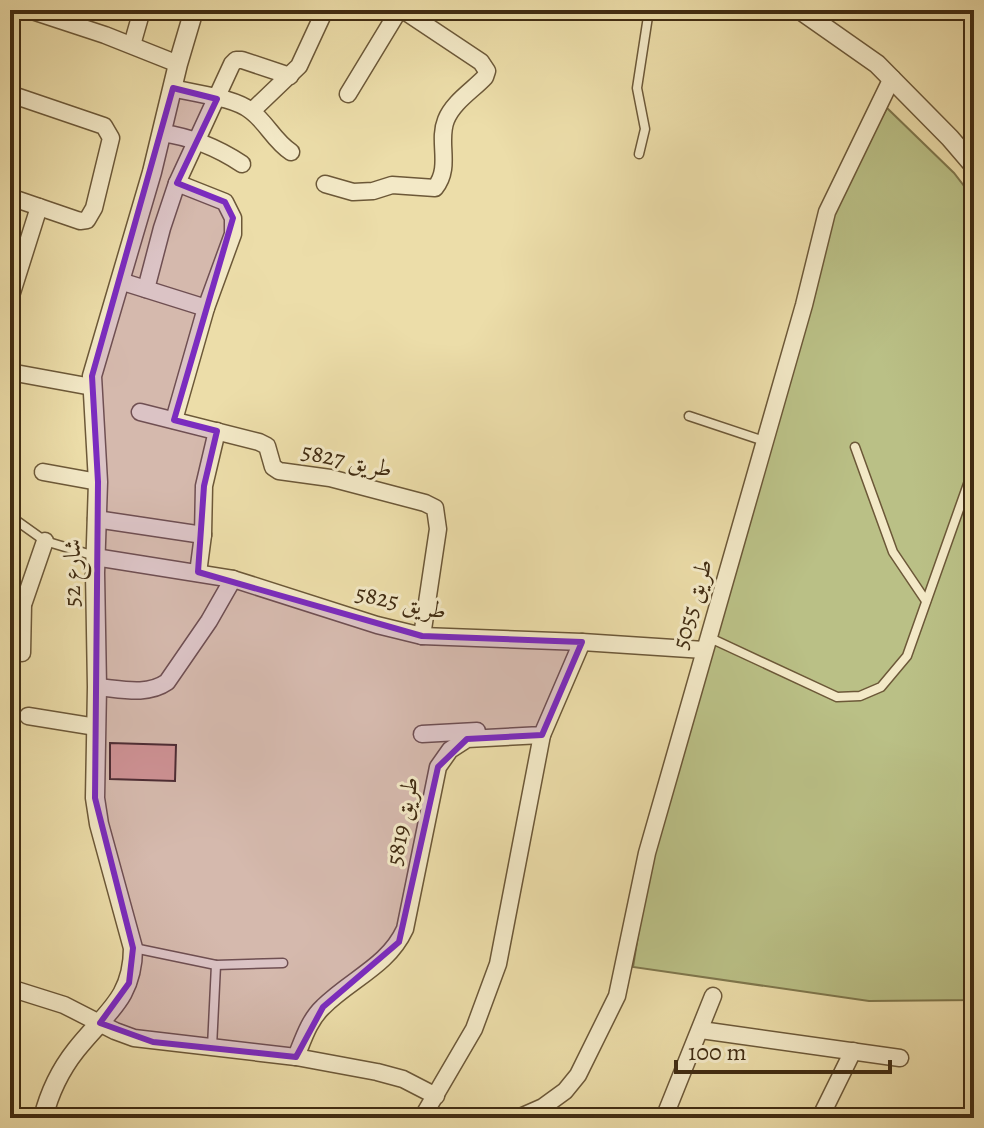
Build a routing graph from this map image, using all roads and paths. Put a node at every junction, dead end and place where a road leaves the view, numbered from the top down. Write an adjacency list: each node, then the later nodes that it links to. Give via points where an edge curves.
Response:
1 (29, 10): 8 (street)
2 (142, 10): 8 (street)
3 (194, 10): 9 (street, شارع 52)
4 (325, 10): 10 (street)
5 (401, 10): 14 (street); 25 (street, via 487,71 445,121 441,180 435,188 392,185 364,192)
6 (649, 10): 21 (lane, via 637,88 645,129)
7 (800, 10): 11 (street)
8 (132, 45): 9 (street)
9 (178, 64): 12 (street, شارع 52)
10 (290, 76): 15 (street, via 236,60); 16 (street)
11 (892, 78): 22 (street); 38 (street, طريق 5055, via 827,212)
12 (173, 88): 15 (street); 17 (street, شارع 52)
13 (10, 94): 27 (street, via 104,126 111,138 87,220)
14 (348, 94)
15 (217, 99): 16 (street); 19 (street)
16 (252, 111): 20 (street)
17 (162, 133): 19 (street); 28 (street, شارع 52)
18 (974, 136): 22 (street)
19 (197, 141): 23 (street); 24 (street)
20 (291, 152)
21 (639, 154)
22 (969, 161)
23 (242, 164)
24 (177, 183): 29 (street); 31 (street, via 225,202 233,218 233,234)
25 (325, 184)
26 (10, 197): 27 (street)
27 (39, 207): 30 (street)
28 (120, 281): 29 (street); 33 (street, شارع 52, via 93,364)
29 (146, 289): 31 (street)
30 (11, 292)
31 (206, 308): 36 (street)
32 (10, 372): 33 (street)
33 (92, 387): 42 (street, شارع 52)
34 (140, 412): 36 (street, طريق 5827)
35 (689, 416): 38 (lane)
36 (174, 420): 37 (street, طريق 5827)
37 (217, 431): 45 (street, via 204,486); 52 (street, طريق 5827, via 267,446 279,471 330,478 435,508 438,529)
38 (764, 441): 54 (street, طريق 5055)
39 (855, 447): 50 (lane, via 893,552)
40 (974, 467): 50 (lane)
41 (43, 472): 42 (street)
42 (98, 482): 44 (street, شارع 52)
43 (10, 516): 46 (lane)
44 (96, 519): 45 (street); 47 (street, شارع 52)
45 (203, 535): 48 (street)
46 (45, 541): 47 (lane); 51 (street)
47 (95, 557): 48 (street, طريق 5825); 56 (street, شارع 52)
48 (198, 573): 49 (street, طريق 5825)
49 (233, 579): 52 (street, طريق 5825); 56 (street, via 167,682 147,691)
50 (926, 601): 54 (lane, via 897,670 881,687 860,696 837,697)
51 (16, 604): 55 (street)
52 (422, 636): 53 (street, طريق 5825)
53 (582, 642): 54 (street, طريق 5825); 59 (street)
54 (706, 644): 75 (street, طريق 5055, via 647,853 617,996 578,1075 543,1107)
55 (22, 653)
56 (97, 687): 58 (street, شارع 52)
57 (28, 716): 58 (street)
58 (96, 727): 61 (street, شارع 52, via 99,824)
59 (544, 731): 60 (street); 70 (street, طريق 5819, via 467,739 450,750 435,777 399,942 390,955 323,1007); 72 (street, via 498,964 474,1029)
60 (422, 734)
61 (133, 948): 63 (lane); 66 (street, شارع 52, via 129,983)
62 (283, 963): 63 (lane)
63 (216, 965): 68 (lane)
64 (10, 988): 66 (street)
65 (713, 996): 67 (street)
66 (100, 1023): 68 (street, via 153,1042); 73 (street, شارع 52, via 75,1051)
67 (701, 1030): 69 (street); 76 (street)
68 (212, 1047): 70 (street)
69 (853, 1051): 71 (street); 77 (street)
70 (296, 1057): 72 (street, via 403,1079)
71 (900, 1058)
72 (436, 1096): 74 (street)
73 (43, 1118)
74 (422, 1118)
75 (518, 1118)
76 (664, 1118)
77 (820, 1118)

